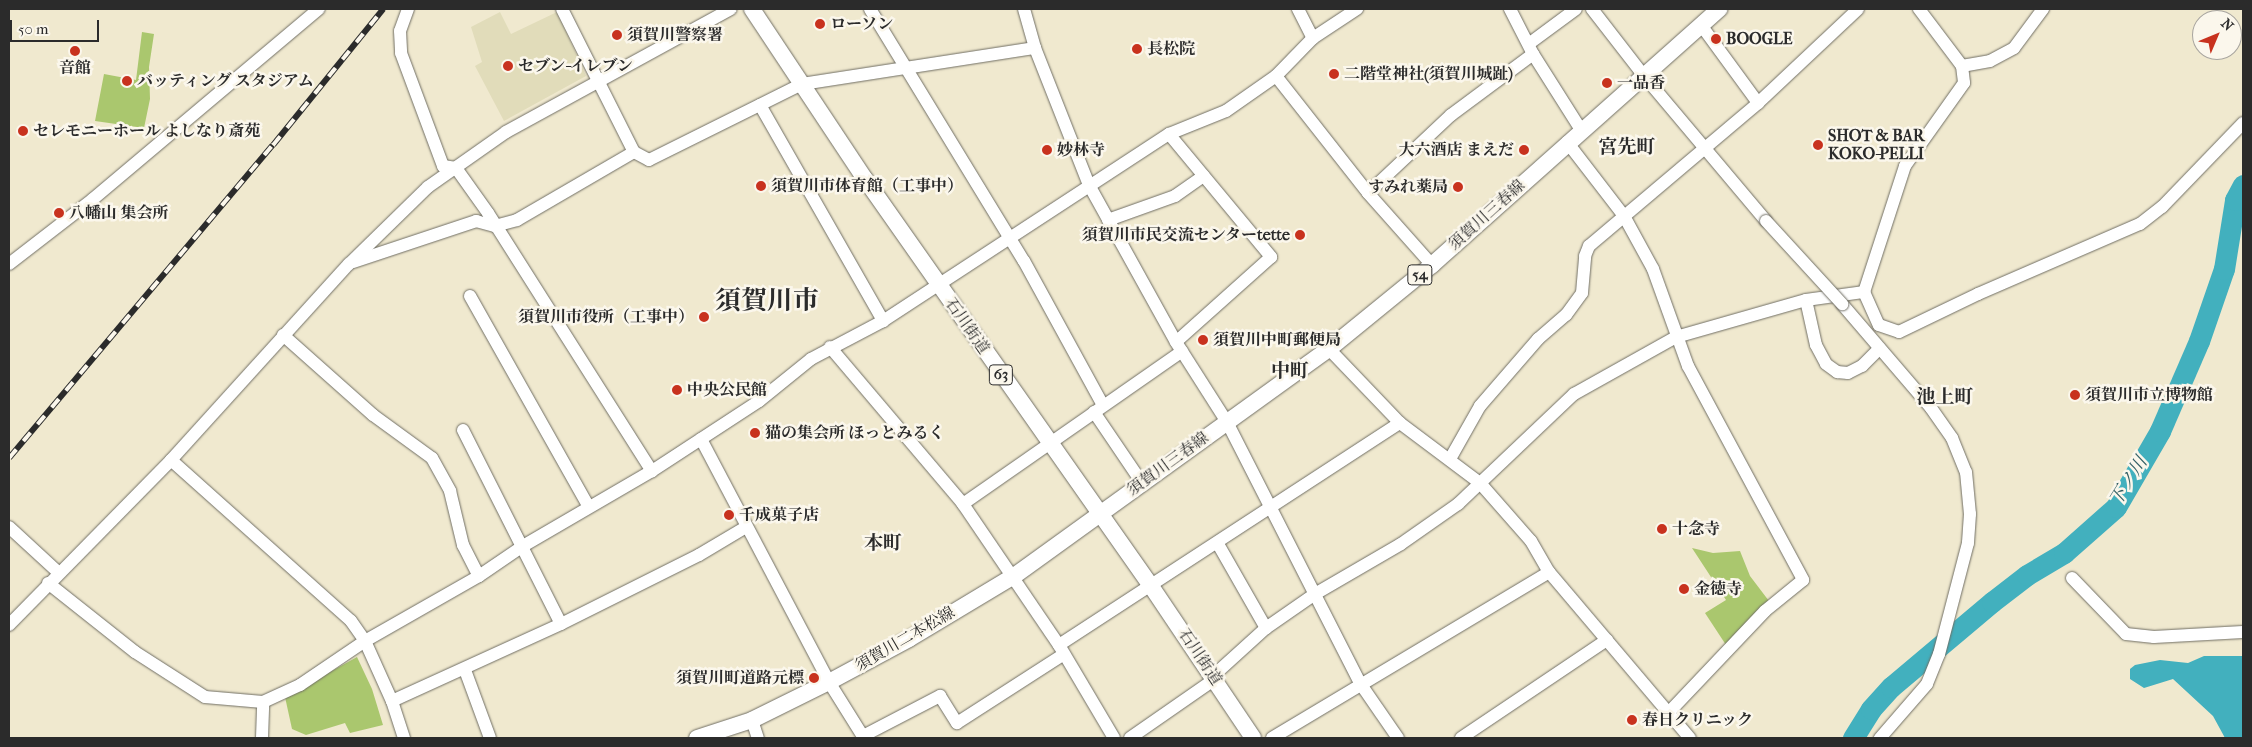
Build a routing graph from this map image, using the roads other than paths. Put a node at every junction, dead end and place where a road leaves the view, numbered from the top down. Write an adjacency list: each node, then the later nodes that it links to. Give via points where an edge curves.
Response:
1 (319, 9): 43 (street, via 93,199)
2 (408, 9): 35 (street, via 400,31 400,53 443,166)
3 (562, 9): 25 (street)
4 (731, 9): 25 (street)
5 (752, 9): 26 (main road, 石川街道 / 63)
6 (870, 9): 21 (street)
7 (1024, 9): 19 (street)
8 (1298, 9): 18 (street)
9 (1357, 9): 18 (street)
10 (1510, 9): 20 (street)
11 (1576, 9): 20 (street)
12 (1592, 9): 24 (street)
13 (1719, 9): 17 (main road, 須賀川三春線 / 54)
14 (1858, 9): 27 (street)
15 (1919, 9): 22 (street)
16 (2043, 9): 22 (street, via 2014,48 1990,61)
17 (1701, 25): 24 (main road, 須賀川三春線 / 54); 27 (street)
18 (1313, 38): 23 (street)
19 (1035, 48): 21 (street); 37 (street)
20 (1531, 48): 30 (street); 38 (street, via 1451,115)
21 (908, 66): 26 (street); 42 (street)
22 (1962, 66): 47 (street, via 1964,83 1905,166)
23 (1276, 76): 31 (street, via 1226,111); 38 (street)
24 (1644, 76): 30 (main road, 須賀川三春線 / 54); 33 (street)
25 (599, 83): 34 (street); 35 (street, via 506,132)
26 (802, 84): 28 (street); 46 (main road, 石川街道 / 63)
27 (1758, 103): 33 (street)
28 (760, 105): 34 (street, via 655,159); 50 (street)
29 (2243, 123): 47 (street, via 2162,207 2140,224 1899,332 1879,325)
30 (1581, 130): 32 (main road, 須賀川三春線 / 54)
31 (1169, 134): 36 (street); 37 (street)
32 (1567, 142): 39 (street); 45 (main road, 須賀川三春線 / 54)
33 (1704, 149): 39 (street); 55 (street, bridge)
34 (634, 152): 41 (street, via 517,220)
35 (456, 168): 41 (street); 44 (street, via 428,187)
36 (1204, 176): 40 (street, via 1175,196); 53 (street, via 1270,257)
37 (1089, 185): 40 (street); 42 (street)
38 (1368, 193): 45 (street)
39 (1624, 216): 52 (street, via 1653,269); 63 (street, via 1589,246 1582,292 1566,315 1538,339 1480,406)
40 (1108, 220): 53 (street)
41 (495, 226): 44 (street, via 476,221); 65 (street)
42 (1009, 238): 46 (street); 57 (street)
43 (9, 264)
44 (350, 264): 51 (street)
45 (1432, 265): 56 (main road, 須賀川三春線 / 54)
46 (937, 284): 50 (street); 62 (main road, 石川街道 / 63)
47 (1864, 292): 49 (street)
48 (470, 296): 70 (street)
49 (1806, 300): 52 (street); 55 (street, via 1816,345 1826,364 1837,372 1848,373 1862,366)
50 (883, 321): 54 (street)
51 (283, 335): 64 (street); 78 (street, via 373,415 432,458 450,491 463,545)
52 (1676, 337): 67 (street, via 1574,394); 97 (street, via 1803,580 1765,611)
53 (1179, 346): 57 (street); 58 (street)
54 (830, 347): 61 (street, via 759,401); 68 (street)
55 (1880, 348): 112 (street, via 1952,438 1966,472 1970,514 1968,543 1939,654 1927,684)
56 (1329, 349): 58 (main road, 須賀川三春線 / 54); 59 (street)
57 (1099, 409): 62 (street); 66 (street)
58 (1227, 422): 66 (main road, 須賀川三春線 / 54); 69 (street)
59 (1400, 423): 63 (street); 69 (street)
60 (463, 430): 75 (street)
61 (701, 439): 65 (street); 73 (street)
62 (1050, 443): 68 (street); 71 (main road, 石川街道 / 63)
63 (1450, 459): 67 (street)
64 (171, 460): 76 (street); 89 (street, via 350,621)
65 (652, 471): 70 (street)
66 (1142, 483): 71 (main road, 須賀川三春線 / 54)
67 (1480, 483): 77 (street, via 1531,541); 83 (street, via 1458,504 1400,544)
68 (963, 504): 79 (street)
69 (1272, 506): 74 (street); 83 (street)
70 (590, 507): 75 (street)
71 (1098, 513): 79 (main road, 須賀川二本松線); 82 (main road, 石川街道 / 63)
72 (9, 527): 76 (street)
73 (746, 527): 84 (street); 93 (street)
74 (1218, 544): 82 (street); 86 (street)
75 (523, 546): 78 (street); 84 (street)
76 (58, 572): 81 (street)
77 (1549, 572): 88 (street); 94 (street)
78 (479, 576): 89 (street)
79 (1014, 576): 90 (street); 93 (main road, 須賀川二本松線)
80 (2072, 578): 87 (street, via 2126,634)
81 (48, 583): 85 (street); 96 (street, via 135,652 205,697)
82 (1151, 586): 90 (street); 92 (main road, 石川街道 / 63)
83 (1315, 594): 86 (street); 94 (street)
84 (561, 624): 91 (street)
85 (9, 625)
86 (1266, 628): 92 (street)
87 (2243, 632)
88 (1607, 640): 97 (street); 110 (street)
89 (365, 641): 95 (street); 96 (street, via 300,685)
90 (1062, 649): 99 (street, via 957,723 940,696); 105 (street)
91 (465, 670): 95 (street); 102 (street)
92 (1214, 678): 106 (street); 107 (main road, 石川街道 / 63)
93 (829, 682): 98 (main road, 須賀川二本松線); 99 (street)
94 (1360, 683): 108 (street); 109 (street)
95 (392, 701): 101 (street)
96 (263, 702): 100 (street)
97 (1669, 712): 111 (street)
98 (752, 720): 103 (main road, 須賀川二本松線); 104 (street)
99 (863, 737)
100 (262, 738)
101 (404, 738)
102 (490, 738)
103 (697, 738)
104 (758, 738)
105 (1114, 738)
106 (1130, 738)
107 (1253, 738)
108 (1272, 738)
109 (1398, 738)
110 (1461, 738)
111 (1690, 738)
112 (1880, 738)

